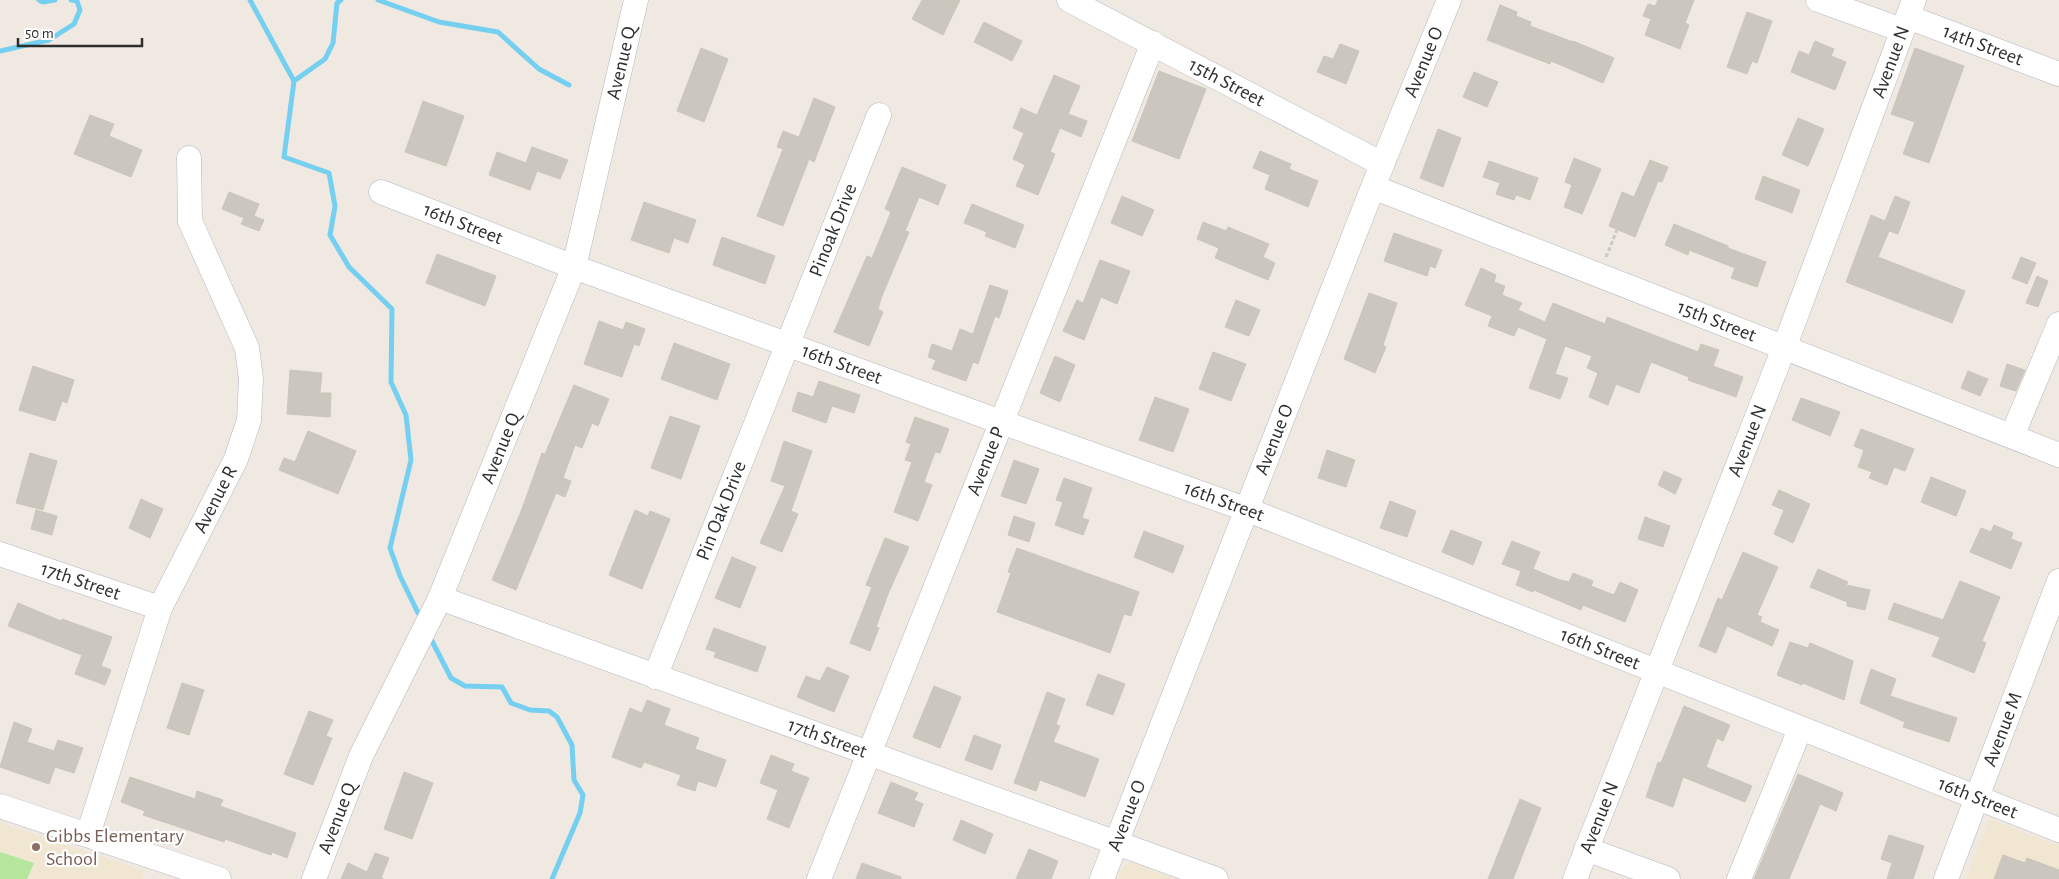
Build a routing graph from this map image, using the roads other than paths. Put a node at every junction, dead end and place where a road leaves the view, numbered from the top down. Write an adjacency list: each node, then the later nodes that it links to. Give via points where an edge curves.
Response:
1 (636, 0): 13 (street, Avenue Q)
2 (1069, 0): 6 (street, 15th Street)
3 (1449, 0): 10 (street, Avenue O)
4 (1818, 0): 5 (street, 14th Street)
5 (1908, 15): 7 (street, 14th Street); 16 (street, Avenue N)
6 (1153, 43): 10 (street, 15th Street); 17 (street, Avenue P)
7 (2059, 74)
8 (879, 115): 15 (street, Pinoak Drive)
9 (189, 158): 24 (street, Avenue R, via 190,221 247,348 251,380 249,420 236,459)
10 (1382, 164): 11 (street, Avenue O)
11 (1373, 187): 16 (street, 15th Street); 20 (street, Avenue O)
12 (381, 192): 13 (street, 16th Street)
13 (574, 267): 15 (street, 16th Street); 23 (street, Avenue Q)
14 (2059, 324): 18 (street)
15 (787, 344): 17 (street, 16th Street); 26 (street, Pin Oak Drive)
16 (1784, 348): 18 (street, 15th Street); 25 (street, Avenue N)
17 (1001, 422): 20 (street, 16th Street); 28 (street, Avenue P)
18 (2012, 436): 19 (street, 15th Street)
19 (2059, 455)
20 (1248, 510): 25 (street, 16th Street); 33 (street, Avenue O)
21 (0, 554): 24 (street, 17th Street)
22 (2059, 581): 29 (street, Avenue M)
23 (440, 598): 26 (street, 17th Street); 37 (street, Avenue Q, via 361,756)
24 (160, 608): 32 (street, Avenue R)
25 (1655, 672): 27 (street, 16th Street); 34 (street, Avenue N)
26 (655, 677): 28 (street, 17th Street)
27 (1800, 729): 29 (street, 16th Street); 43 (street)
28 (869, 753): 33 (street, 17th Street); 38 (street, Avenue P)
29 (1977, 799): 31 (street, 16th Street); 44 (street, Avenue M)
30 (0, 806): 32 (street)
31 (2059, 830)
32 (88, 835): 35 (street)
33 (1117, 842): 39 (street, Avenue O); 40 (street, 17th Street)
34 (1586, 849): 41 (street, Avenue N); 42 (street)
35 (170, 872): 36 (street)
36 (219, 879)
37 (314, 879)
38 (818, 879)
39 (1102, 879)
40 (1216, 879)
41 (1574, 879)
42 (1668, 879)
43 (1739, 879)
44 (1946, 879)

